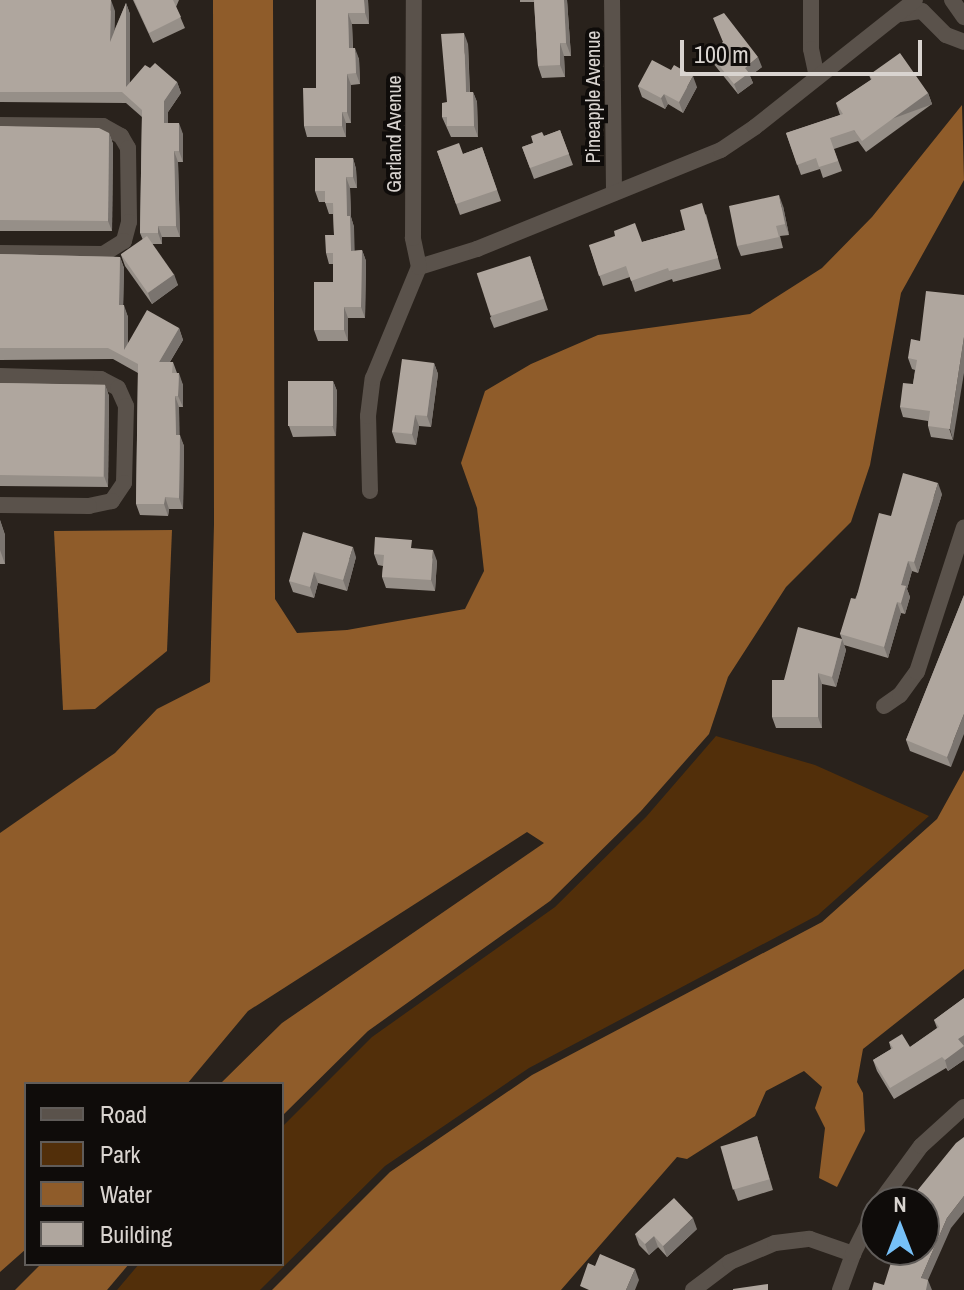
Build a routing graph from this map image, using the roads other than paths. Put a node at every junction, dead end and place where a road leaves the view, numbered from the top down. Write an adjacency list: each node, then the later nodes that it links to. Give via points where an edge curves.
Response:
1 (414, 0): 13 (street, Garland Avenue, via 413,238)
2 (612, 0): 11 (street, Pineapple Avenue)
3 (811, 0): 9 (street)
4 (915, 0): 6 (street)
5 (952, 0): 7 (street)
6 (895, 16): 8 (street, via 922,11 946,35); 9 (street)
7 (964, 17)
8 (964, 42)
9 (817, 77): 11 (street, via 721,150)
10 (0, 125): 12 (street, via 103,126 121,136 128,148 129,222 124,241 103,254)
11 (614, 193): 13 (street)
12 (0, 253)
13 (419, 267): 15 (street, via 373,378)
14 (0, 376): 16 (street, via 108,381 118,388 126,406 125,476 117,496 97,506)
15 (370, 491)
16 (0, 505)
17 (964, 527): 18 (street, via 922,659 911,682)
18 (884, 706)
19 (964, 1107): 20 (street, via 921,1146)
20 (892, 1186)
21 (860, 1240): 22 (street)
22 (853, 1254): 23 (street, via 810,1239 775,1243 730,1262); 24 (street)
23 (693, 1290)
24 (840, 1290)

